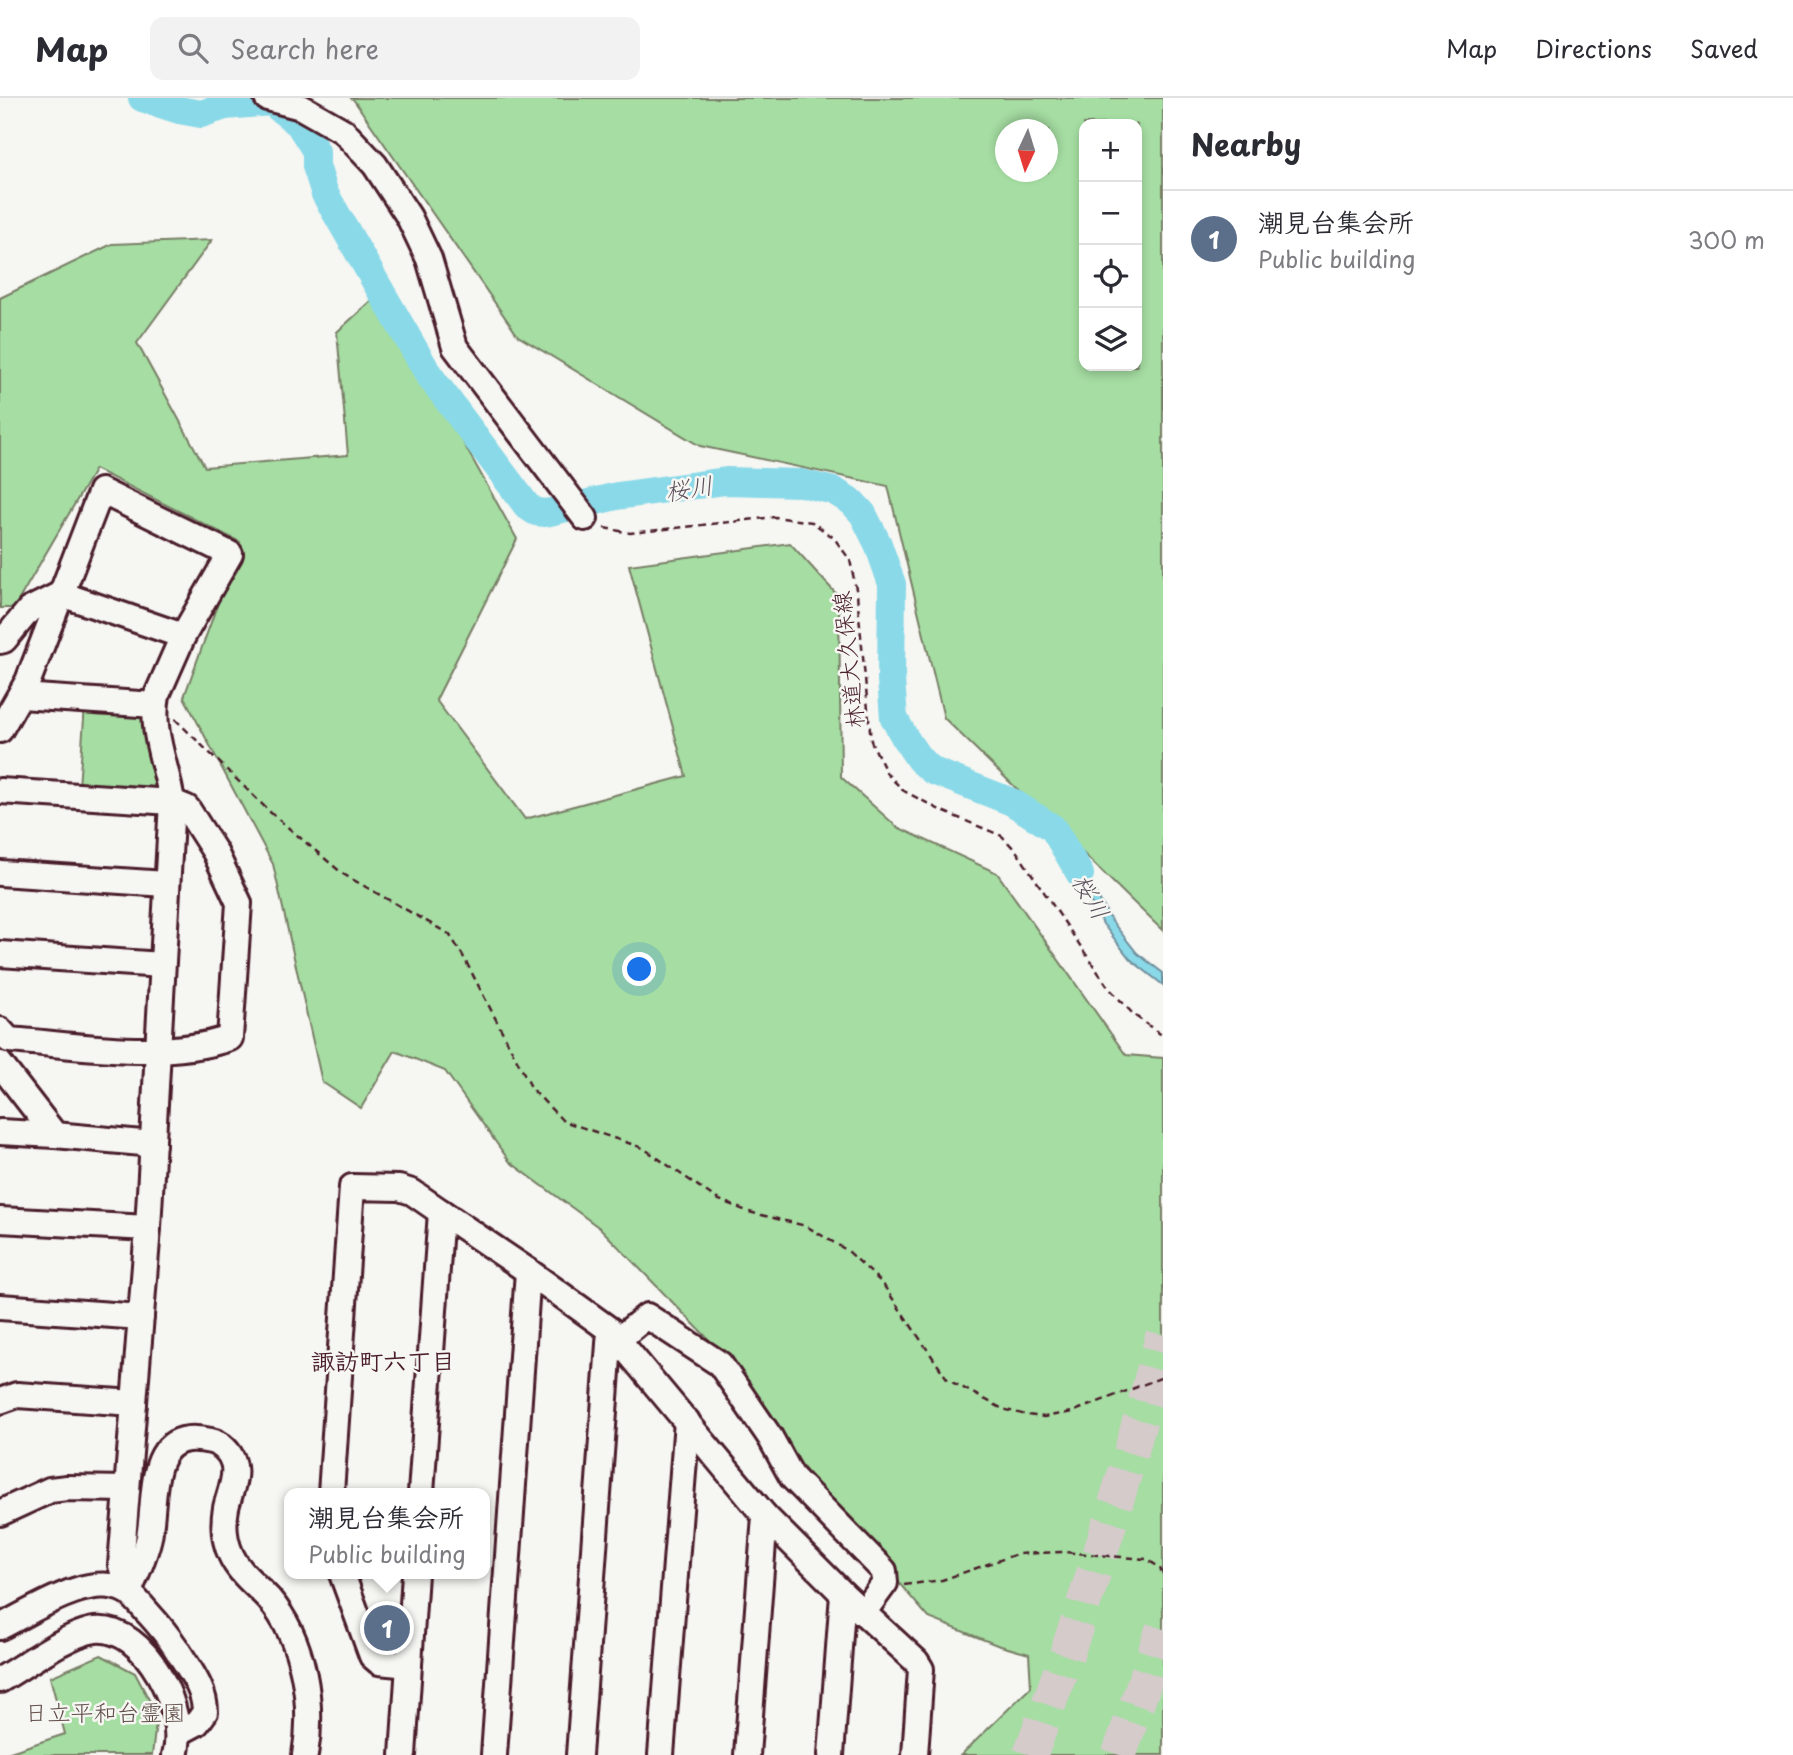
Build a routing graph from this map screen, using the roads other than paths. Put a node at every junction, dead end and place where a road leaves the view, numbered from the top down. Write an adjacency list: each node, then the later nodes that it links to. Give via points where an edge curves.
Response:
1 (267, 98): 2 (street, via 301,107 343,131 375,165 410,217 429,258 455,347)
2 (585, 518)
3 (61, 594): 4 (street); 4 (street, via 101,491 230,554); 5 (street, via 30,610); 6 (street)
4 (183, 636): 7 (street, via 158,695)
5 (0, 641)
6 (21, 696): 7 (street); 8 (street)
7 (164, 711): 10 (street, via 158,749)
8 (0, 730)
9 (0, 791): 10 (street)
10 (172, 802): 12 (street); 16 (street, via 187,808 239,903 230,1038)
11 (0, 873): 12 (street)
12 (166, 884): 14 (street)
13 (0, 954): 14 (street)
14 (162, 965): 16 (street)
15 (0, 1030): 16 (street, via 9,1040)
16 (157, 1051): 20 (street)
17 (0, 1065): 19 (street)
18 (0, 1132): 19 (street)
19 (55, 1135): 20 (street)
20 (153, 1144): 23 (street)
21 (441, 1212): 24 (street); 31 (street, via 399,1188 352,1187); 32 (street)
22 (0, 1220): 23 (street)
23 (148, 1228): 26 (street)
24 (528, 1271): 27 (street); 47 (street)
25 (0, 1307): 26 (street)
26 (141, 1317): 29 (street)
27 (615, 1335): 30 (street); 40 (street, via 647,1316 720,1364 792,1477 884,1572 885,1583); 48 (street)
28 (0, 1401): 29 (street, via 17,1395)
29 (134, 1403): 33 (street)
30 (687, 1421): 35 (street); 49 (street)
31 (331, 1488)
32 (421, 1488)
33 (127, 1489): 34 (street, via 50,1490); 38 (street, via 121,1565)
34 (0, 1513)
35 (765, 1516): 39 (street); 50 (street)
36 (344, 1579): 42 (street, via 372,1656 379,1662)
37 (415, 1579): 42 (street)
38 (129, 1592): 41 (street, via 104,1585 88,1587); 44 (street, via 169,1637 201,1690 205,1712); 45 (street, via 147,1545 155,1473 161,1459 184,1439 216,1441 235,1466 224,1526 231,1557 288,1627 300,1659 307,1694)
39 (843, 1594): 40 (street); 51 (street)
40 (863, 1613): 52 (street, via 921,1669)
41 (0, 1626)
42 (409, 1665): 46 (street)
43 (0, 1680): 44 (street, via 77,1635 112,1631 143,1652 166,1687 174,1709)
44 (176, 1744)
45 (305, 1755)
46 (403, 1755)
47 (494, 1755)
48 (579, 1755)
49 (662, 1755)
50 (747, 1755)
51 (831, 1755)
52 (915, 1755)

